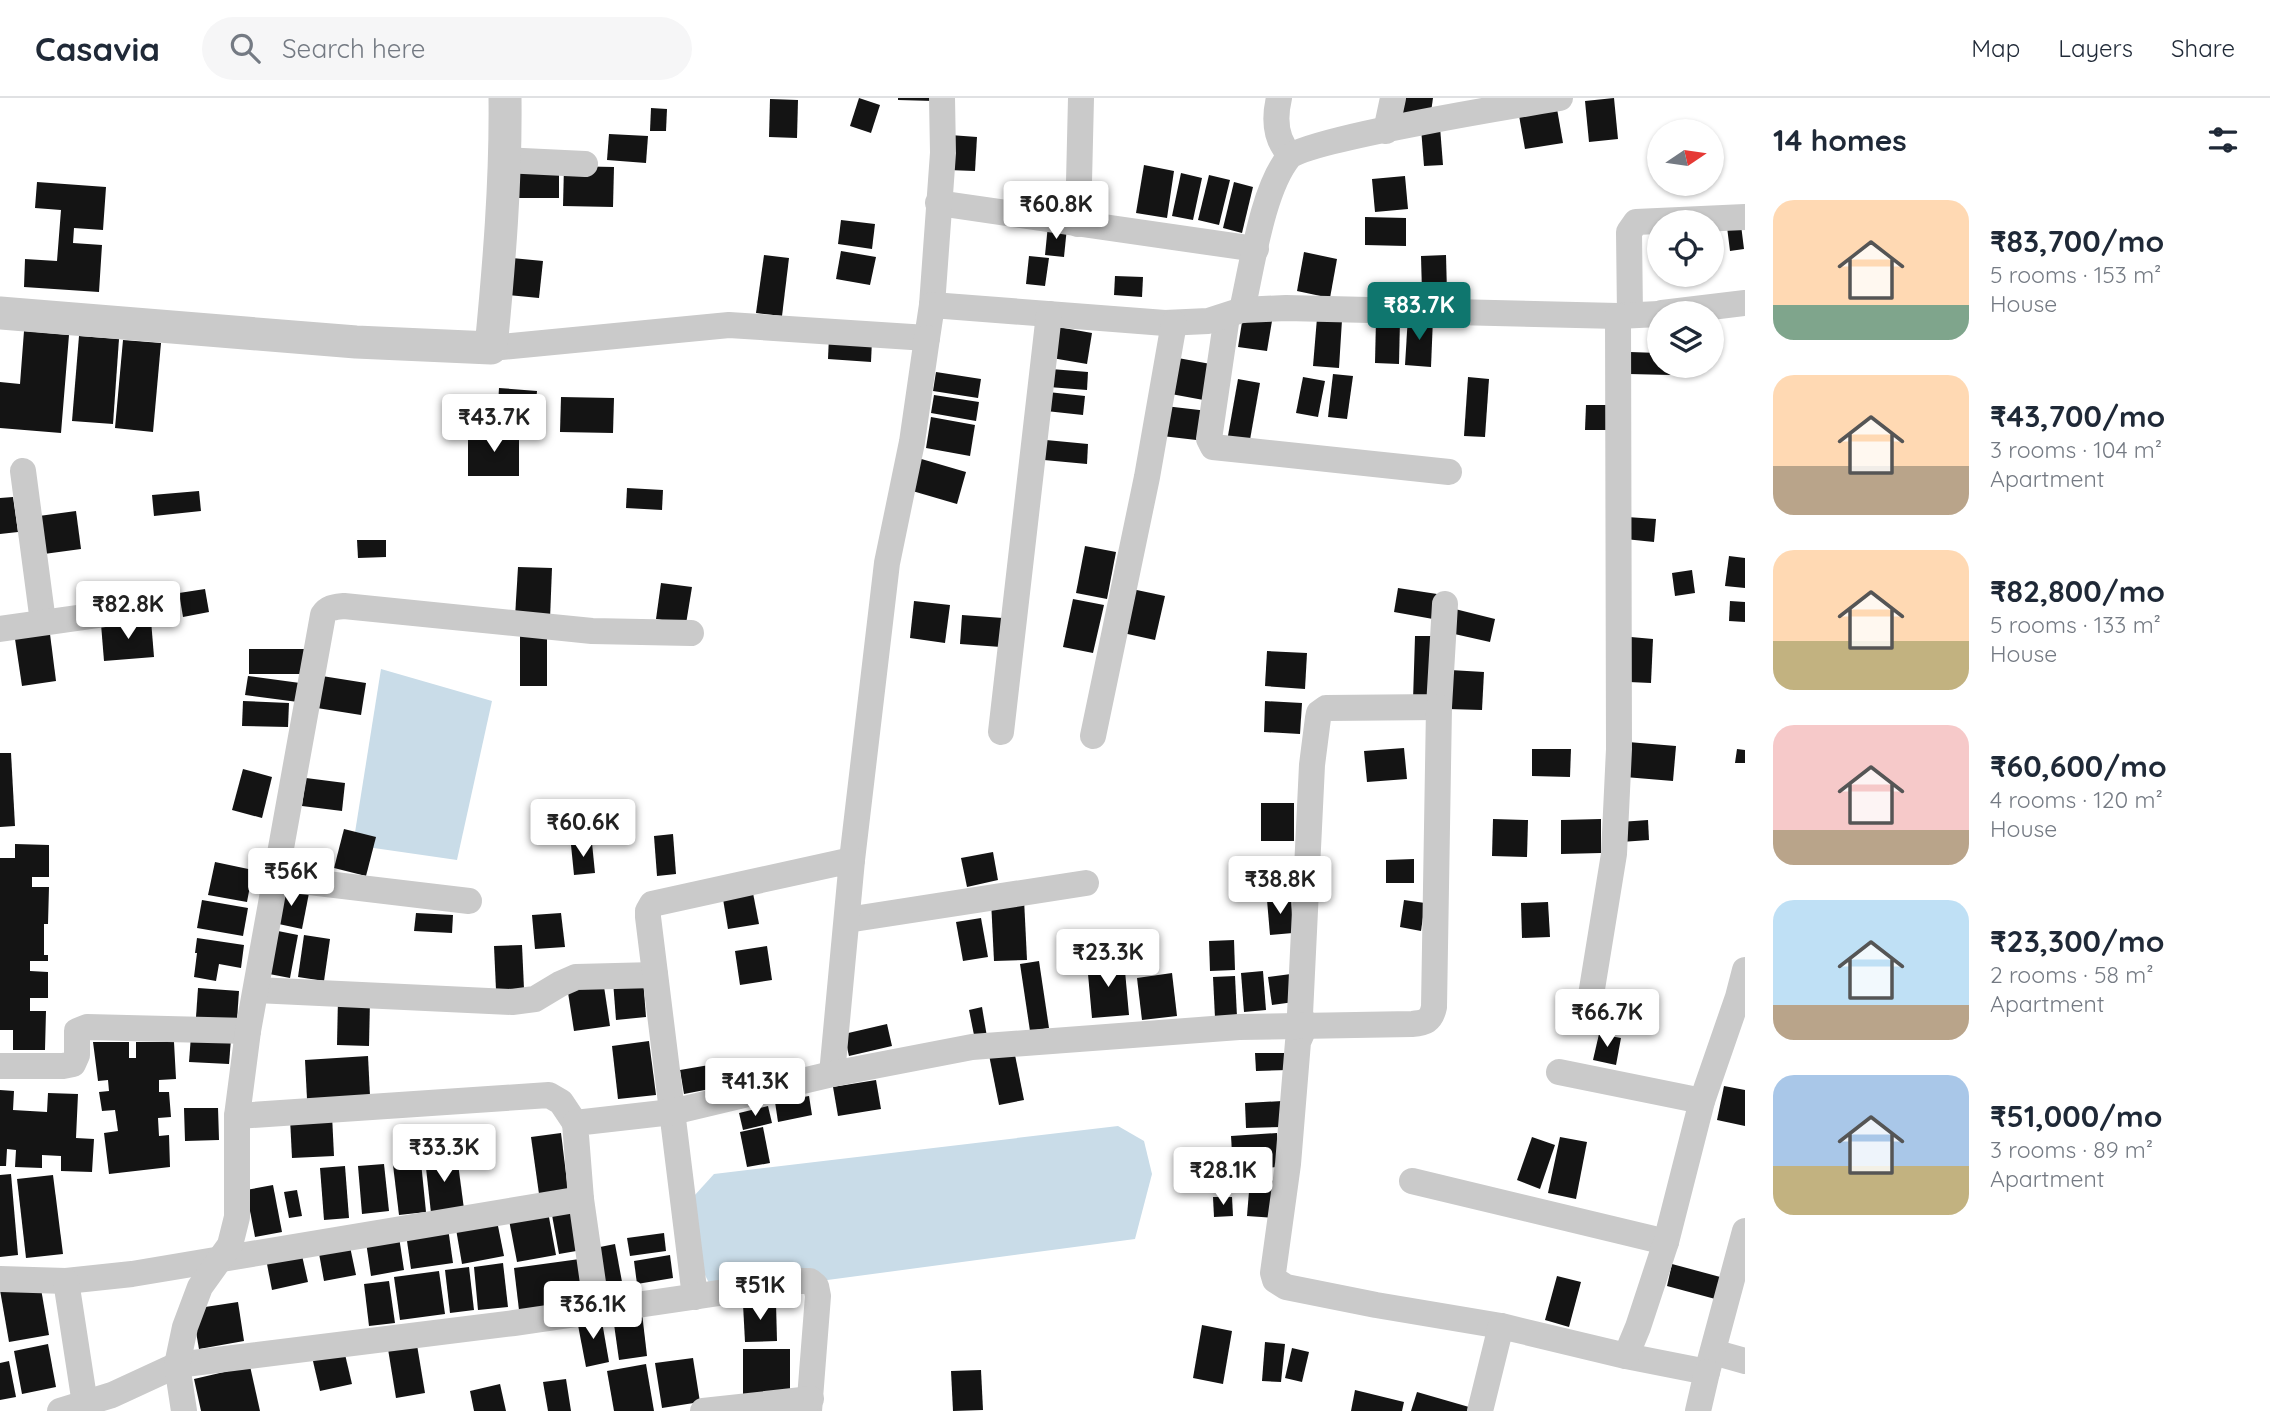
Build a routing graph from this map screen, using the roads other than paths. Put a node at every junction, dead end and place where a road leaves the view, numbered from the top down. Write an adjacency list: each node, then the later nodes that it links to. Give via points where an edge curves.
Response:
1 (505, 98): 10 (street)
2 (942, 98): 12 (street)
3 (1081, 98): 14 (street)
4 (1279, 98): 9 (street, via 1276,131)
5 (1393, 98): 8 (street)
6 (1560, 98): 7 (street)
7 (1475, 106): 8 (street)
8 (1386, 131): 9 (street)
9 (1290, 155): 15 (street, via 1270,190)
10 (504, 160): 11 (street); 26 (street)
11 (585, 164)
12 (938, 203): 14 (street); 17 (street)
13 (1745, 217): 23 (street, via 1636,222 1629,232)
14 (1078, 224): 15 (street)
15 (1256, 249): 20 (street)
16 (1745, 303): 18 (street)
17 (932, 305): 21 (street); 25 (street)
18 (1724, 306)
19 (0, 313): 26 (street, via 356,342)
20 (1235, 313): 23 (street, via 1286,307); 24 (street, via 1208,321); 28 (street, via 1209,439 1213,447)
21 (1049, 314): 24 (street); 35 (street)
22 (1647, 314): 23 (street)
23 (1624, 315): 45 (street, via 1614,854)
24 (1174, 323): 36 (street)
25 (927, 338): 26 (street, via 729,325); 37 (street, via 887,563)
26 (491, 348)
27 (23, 471): 31 (street)
28 (1450, 472)
29 (1445, 604): 34 (street)
30 (162, 606): 31 (street)
31 (43, 622): 32 (street)
32 (0, 629)
33 (691, 633): 38 (street, via 592,631 344,606 326,610)
34 (1439, 707): 46 (street, via 1326,708 1319,713 1312,765 1300,1002); 46 (street, via 1432,1016 1425,1023)
35 (1001, 732)
36 (1093, 736)
37 (852, 860): 41 (street); 43 (street, via 652,904 648,917)
38 (276, 878): 40 (street); 44 (street)
39 (1086, 883): 41 (street)
40 (469, 901)
41 (847, 920): 50 (street)
42 (1745, 970): 51 (street)
43 (655, 975): 44 (street, via 576,977 535,999 512,1002); 52 (street)
44 (256, 990): 47 (street)
45 (1591, 995)
46 (1305, 1026): 50 (street, via 972,1047); 64 (street, via 1298,1042 1275,1280 1286,1287)
47 (248, 1031): 48 (street, via 87,1027 77,1031 73,1064); 53 (street)
48 (0, 1066)
49 (1559, 1072): 51 (street)
50 (832, 1074): 52 (street)
51 (1702, 1101): 58 (street)
52 (672, 1112): 54 (street); 62 (street)
53 (237, 1116): 54 (street, via 549,1095 561,1102); 59 (street, via 237,1217 230,1244)
54 (575, 1123): 56 (street)
55 (1412, 1181): 58 (street)
56 (582, 1199): 59 (street); 63 (street)
57 (1745, 1231): 67 (street)
58 (1666, 1241): 65 (street)
59 (220, 1258): 61 (street); 68 (street, via 200,1287)
60 (0, 1279): 61 (street)
61 (66, 1281): 69 (street)
62 (695, 1297): 63 (street); 70 (street, via 801,1281 816,1286)
63 (597, 1311): 68 (street)
64 (1502, 1326): 65 (street); 74 (street)
65 (1626, 1356): 67 (street)
66 (1745, 1361): 67 (street)
67 (1710, 1362): 75 (street)
68 (177, 1365): 69 (street); 72 (street)
69 (85, 1404): 71 (street)
70 (810, 1405): 73 (street)
71 (60, 1411)
72 (184, 1411)
73 (703, 1411)
74 (1480, 1411)
75 (1698, 1411)

